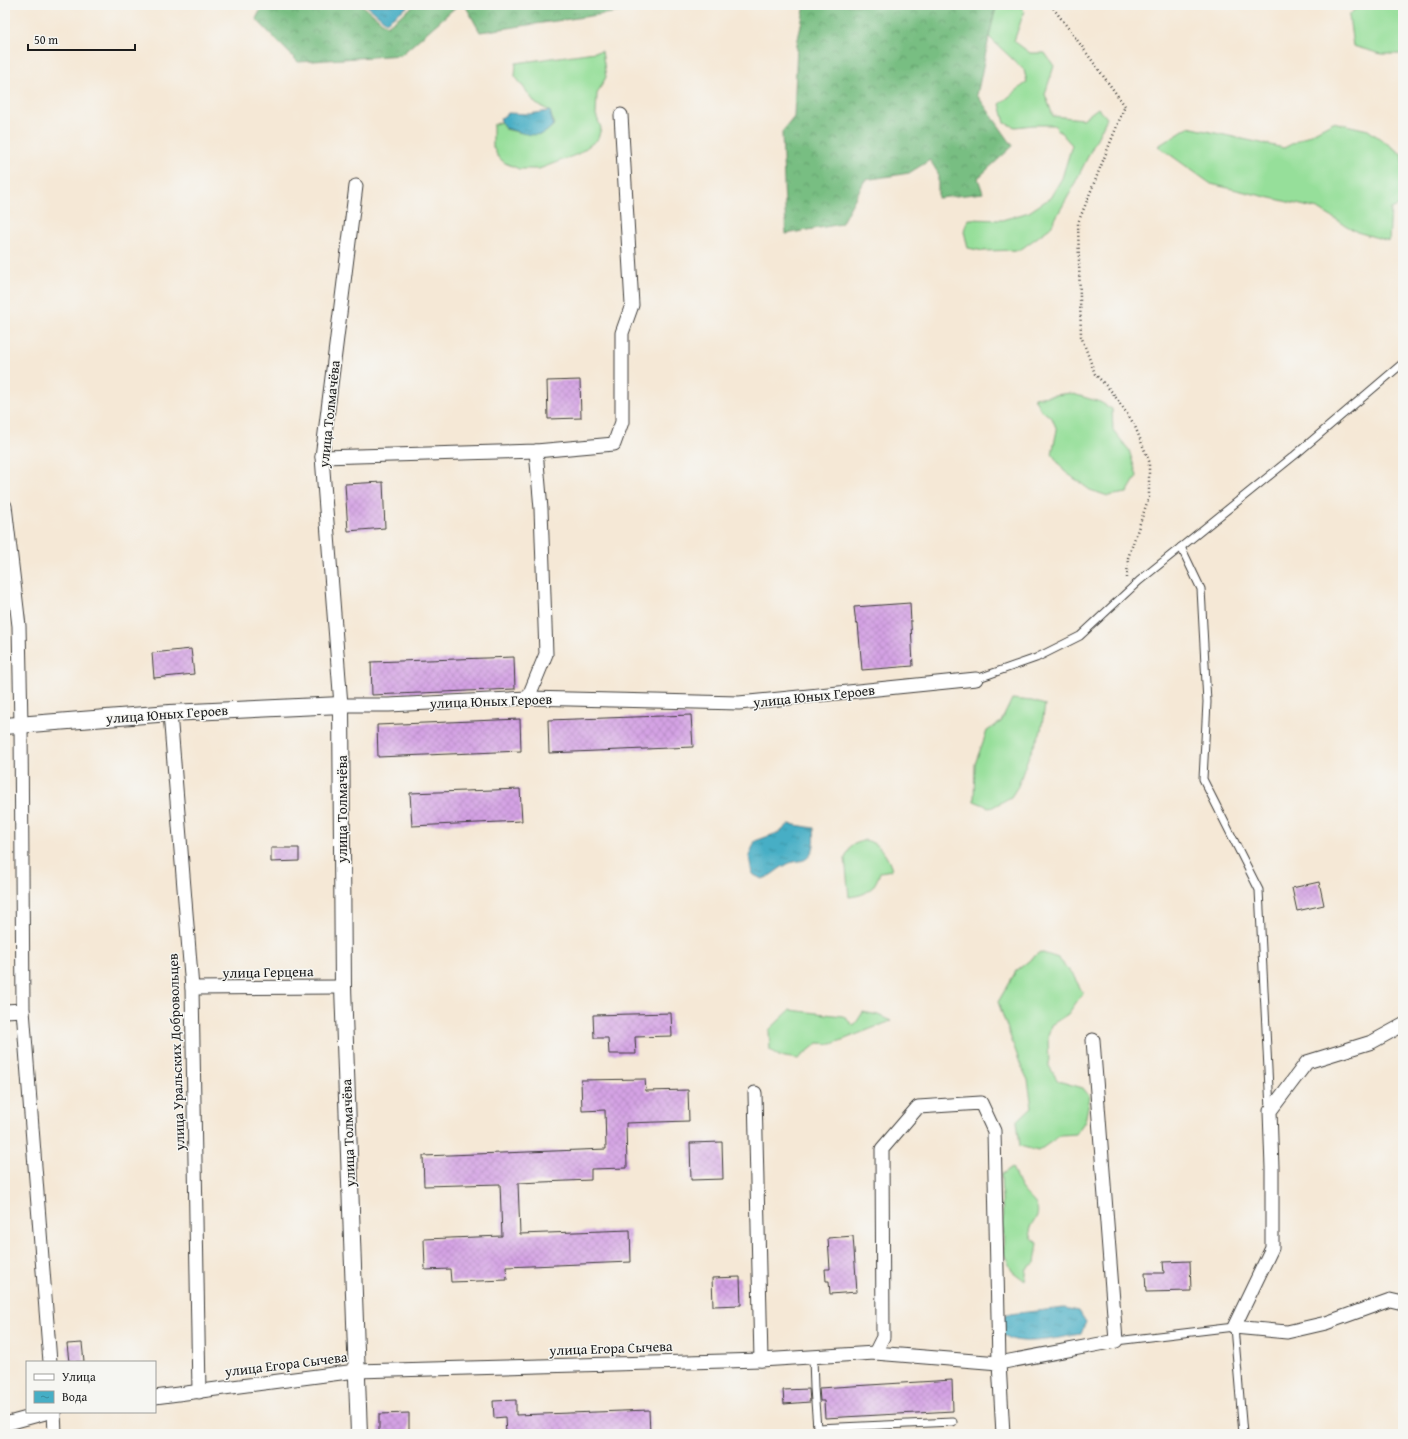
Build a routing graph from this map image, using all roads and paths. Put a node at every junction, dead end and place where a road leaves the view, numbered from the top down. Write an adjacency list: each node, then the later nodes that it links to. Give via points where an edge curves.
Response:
1 (1051, 5): 9 (path, via 1125,106 1078,223 1081,336 1095,374 1112,392 1134,424 1149,461 1149,497 1128,558)
2 (621, 115): 5 (street, via 632,304 622,333 622,422 614,444)
3 (356, 186): 6 (street, улица Толмачёва)
4 (1403, 363): 8 (lane)
5 (536, 451): 6 (street); 11 (street, via 541,509 546,654)
6 (322, 457): 12 (street, улица Толмачёва)
7 (5, 506): 14 (street, via 19,626)
8 (1181, 547): 9 (lane); 23 (lane, via 1201,589 1207,702 1203,779 1259,890)
9 (1126, 593): 10 (lane, via 1080,636 1036,658)
10 (976, 679): 11 (street, улица Юных Героев, via 739,703)
11 (528, 698): 12 (street, улица Юных Героев)
12 (342, 705): 13 (street, улица Юных Героев); 16 (street, улица Толмачёва)
13 (170, 713): 14 (street, улица Юных Героев); 17 (street, улица Уральских Добровольцев)
14 (21, 725): 15 (street, улица Юных Героев); 18 (street)
15 (5, 726)
16 (343, 987): 17 (street, улица Герцена); 32 (street, улица Толмачёва)
17 (192, 988): 33 (street, улица Уральских Добровольцев)
18 (23, 1010): 19 (street); 30 (street)
19 (5, 1011)
20 (1403, 1025): 23 (street, via 1372,1042 1307,1062)
21 (1093, 1040): 26 (street)
22 (755, 1093): 29 (street)
23 (1270, 1111): 25 (street, via 1272,1248)
24 (1403, 1303): 25 (street, via 1390,1300 1326,1323 1287,1332)
25 (1234, 1327): 26 (lane); 42 (lane)
26 (1116, 1341): 31 (street, улица Егора Сычева)
27 (875, 1353): 28 (street, улица Егора Сычева); 31 (street, улица Егора Сычева); 31 (street, via 883,1337 882,1149 918,1107 981,1104 994,1131)
28 (813, 1357): 29 (street, улица Егора Сычева); 37 (lane, via 817,1428)
29 (761, 1360): 32 (street, улица Егора Сычева)
30 (50, 1361)
31 (999, 1363): 41 (street)
32 (356, 1371): 33 (street, улица Егора Сычева); 40 (street, улица Толмачёва)
33 (199, 1392): 34 (street, улица Егора Сычева)
34 (156, 1397)
35 (45, 1413): 38 (street)
36 (54, 1413): 39 (street)
37 (953, 1422)
38 (5, 1424)
39 (54, 1434)
40 (358, 1434)
41 (1003, 1434)
42 (1244, 1434)

